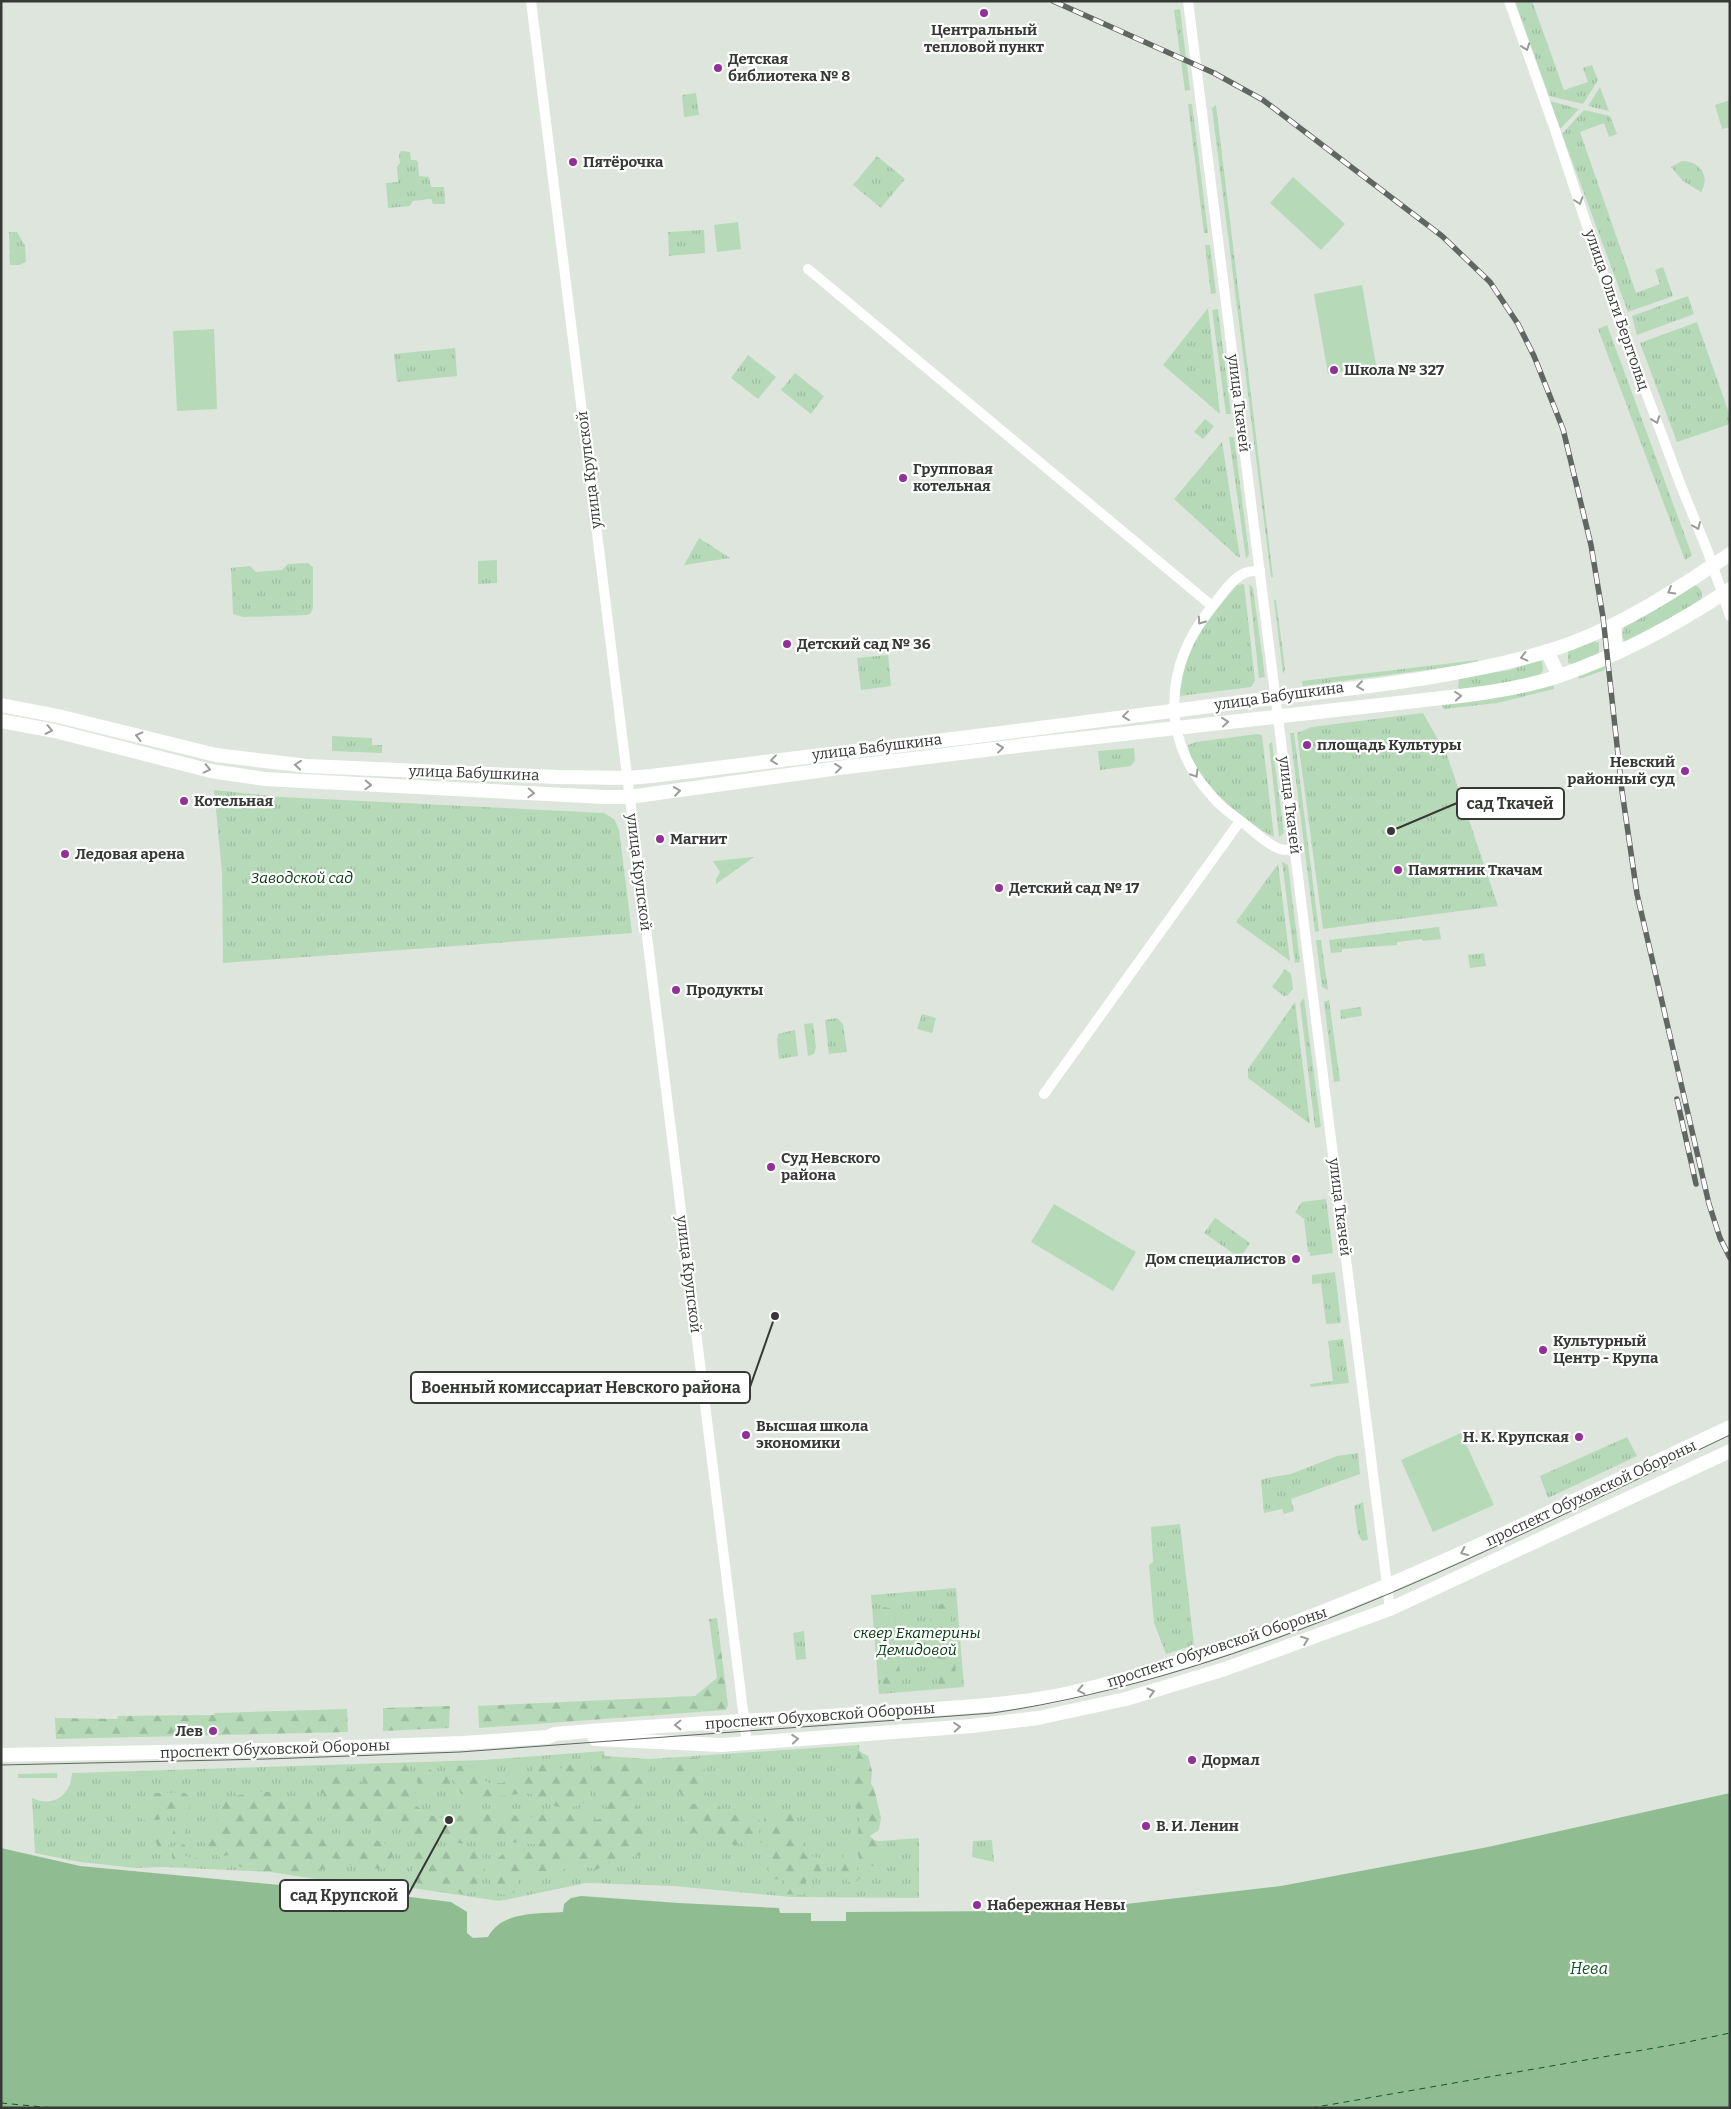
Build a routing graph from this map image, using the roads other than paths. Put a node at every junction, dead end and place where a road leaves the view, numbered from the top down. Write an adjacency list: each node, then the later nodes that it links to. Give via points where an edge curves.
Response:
1 (530, 1): 21 (street, улица Крупской)
2 (1188, 1): 7 (street, улица Ткачей)
3 (1509, 1): 6 (street, улица Ольги Берггольц, one-way to 6, via 1613,304)
4 (808, 269): 9 (street)
5 (1730, 554): 6 (street, улица Бабушкина)
6 (1713, 566): 8 (street, улица Ольги Берггольц); 11 (street, улица Бабушкина, one-way to 11)
7 (1260, 570): 9 (street, via 1245,572 1234,580); 15 (street, улица Ткачей)
8 (1726, 592): 10 (street, улица Ольги Берггольц); 13 (street, улица Бабушкина, via 1666,630)
9 (1212, 606): 17 (street, one-way to 17, via 1181,657)
10 (1730, 616)
11 (1614, 625): 12 (street, улица Бабушкина); 13 (street)
12 (1547, 651): 14 (street); 15 (street, улица Бабушкина, one-way to 15, via 1466,670)
13 (1616, 654): 14 (street, улица Бабушкина)
14 (1558, 676): 18 (street, улица Бабушкина, one-way to 14, via 1510,689)
15 (1276, 697): 17 (street, улица Бабушкина); 18 (street, улица Ткачей)
16 (1, 705): 21 (street, улица Бабушкина, one-way to 16, via 267,762 216,755)
17 (1174, 710): 20 (street); 21 (street, улица Бабушкина, one-way to 21)
18 (1279, 716): 20 (street, улица Бабушкина, one-way to 18); 24 (street, улица Ткачей)
19 (1, 722): 22 (street, улица Бабушкина, one-way to 22, via 55,731 211,771 265,779)
20 (1177, 728): 22 (street, улица Бабушкина, one-way to 20); 23 (street, one-way to 23, via 1182,751 1200,782)
21 (627, 778): 22 (street, улица Крупской)
22 (629, 796): 30 (street, улица Крупской)
23 (1240, 821): 24 (street, via 1284,850); 25 (street)
24 (1295, 848): 28 (street, улица Ткачей)
25 (1044, 1094)
26 (1730, 1427): 28 (street, проспект Обуховской Обороны, one-way to 28)
27 (1730, 1451): 29 (street, проспект Обуховской Обороны)
28 (1387, 1587): 29 (street, улица Ткачей); 30 (street, проспект Обуховской Обороны, one-way to 30, via 1219,1650 1119,1681 1059,1695 992,1704)
29 (1390, 1609): 32 (street, проспект Обуховской Обороны, one-way to 29, via 994,1724 1067,1713 1199,1677)
30 (744, 1721): 31 (street, проспект Обуховской Обороны, one-way to 31, via 604,1729); 32 (street, улица Крупской)
31 (548, 1737): 32 (street, проспект Обуховской Обороны, via 555,1741 610,1738 704,1745); 33 (street, проспект Обуховской Обороны, via 463,1743)
32 (747, 1743)
33 (1, 1756)

